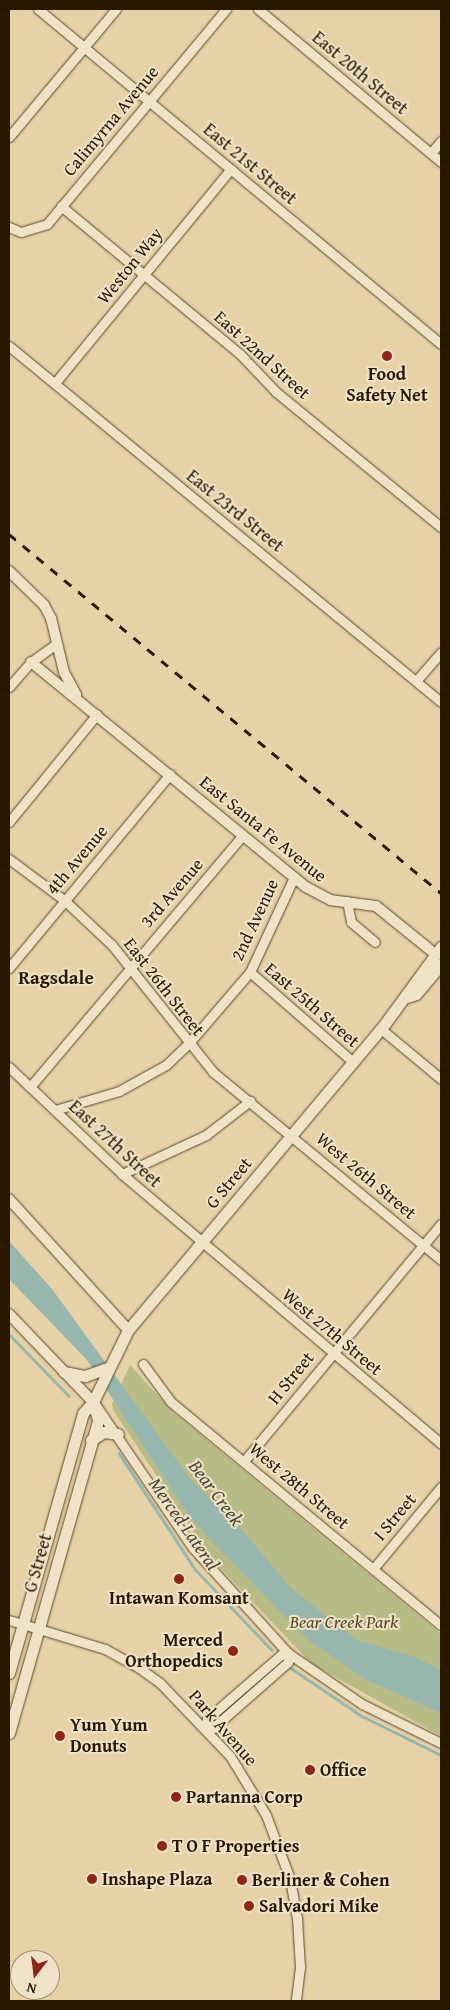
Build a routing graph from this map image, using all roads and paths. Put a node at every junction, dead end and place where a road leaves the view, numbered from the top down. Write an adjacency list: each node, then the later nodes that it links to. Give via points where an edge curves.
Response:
1 (38, 9): 5 (street, East 21st Street)
2 (116, 9): 5 (street)
3 (226, 9): 6 (street, Calimyrna Avenue)
4 (258, 9): 9 (street, East 20th Street)
5 (84, 47): 6 (street, East 21st Street); 7 (street)
6 (149, 101): 11 (street, East 21st Street); 12 (street, Calimyrna Avenue)
7 (9, 137)
8 (441, 141): 9 (street)
9 (431, 153): 10 (street, East 20th Street)
10 (441, 162)
11 (230, 169): 14 (street, Weston Way); 15 (street, East 21st Street)
12 (61, 206): 13 (street, Calimyrna Avenue, via 46,224 21,232); 14 (street, East 22nd Street)
13 (9, 227)
14 (145, 274): 17 (street, Weston Way); 18 (street, East 22nd Street, via 240,354 276,392)
15 (441, 344)
16 (9, 346): 17 (street, East 23rd Street)
17 (55, 383): 23 (street, East 23rd Street)
18 (441, 527)
19 (9, 571): 20 (street, East Santa Fe Avenue, via 44,605 51,618)
20 (56, 644): 22 (street); 25 (street, East Santa Fe Avenue, via 67,680)
21 (441, 652): 23 (street)
22 (31, 662): 24 (street); 25 (street, East Santa Fe Avenue)
23 (416, 682): 26 (street, East 23rd Street)
24 (9, 687)
25 (82, 701): 27 (street, East Santa Fe Avenue)
26 (441, 702)
27 (97, 714): 28 (street, East Santa Fe Avenue); 29 (street)
28 (170, 774): 30 (street, East Santa Fe Avenue); 33 (street, 4th Avenue)
29 (9, 822)
30 (243, 835): 32 (street, East Santa Fe Avenue); 38 (street, 3rd Avenue)
31 (9, 859): 33 (street, East 26th Street)
32 (294, 877): 34 (street, East Santa Fe Avenue, via 318,895); 40 (street, 2nd Avenue)
33 (64, 900): 38 (street, East 26th Street); 39 (street, 4th Avenue)
34 (347, 901): 35 (street, via 351,922); 36 (street, East Santa Fe Avenue, via 365,902 380,908)
35 (375, 942)
36 (438, 950): 41 (main road, G Street, via 411,985)
37 (441, 964): 41 (main road, G Street, via 416,994)
38 (131, 966): 43 (street, East 26th Street); 47 (street, 3rd Avenue)
39 (9, 968)
40 (250, 972): 43 (street, 2nd Avenue); 44 (street, East 25th Street)
41 (407, 997): 42 (main road, G Street)
42 (381, 1029): 44 (main road, G Street); 46 (street)
43 (188, 1044): 48 (street, East 26th Street, via 213,1072); 49 (street, 2nd Avenue, via 166,1065 119,1091)
44 (353, 1062): 50 (main road, G Street)
45 (9, 1067): 47 (street, East 27th Street)
46 (441, 1079)
47 (30, 1088): 49 (street, East 27th Street)
48 (250, 1101): 50 (street, East 26th Street); 51 (street, via 206,1134)
49 (55, 1110): 51 (street, East 27th Street)
50 (292, 1135): 54 (main road, G Street); 55 (street, West 26th Street)
51 (122, 1174): 54 (street, East 27th Street)
52 (9, 1199): 58 (street)
53 (441, 1224): 55 (street, H Street)
54 (201, 1243): 58 (main road, G Street); 59 (street, West 27th Street)
55 (423, 1245): 56 (street, West 26th Street); 59 (street, H Street)
56 (441, 1260)
57 (9, 1314): 62 (street)
58 (128, 1330): 61 (main road, G Street)
59 (332, 1354): 66 (street, West 27th Street); 67 (street, H Street)
60 (143, 1364): 67 (street, West 28th Street, via 171,1402)
61 (107, 1368): 62 (main road, via 85,1376); 63 (main road, G Street)
62 (64, 1372): 63 (street)
63 (95, 1396): 64 (street); 65 (main road, G Street, via 98,1420); 71 (main road, G Street, via 83,1413)
64 (118, 1434): 65 (main road, via 104,1432); 74 (street, via 193,1548)
65 (91, 1440): 73 (main road, G Street)
66 (441, 1444)
67 (244, 1462): 69 (street, West 28th Street)
68 (441, 1487): 69 (street, I Street)
69 (373, 1569): 72 (street, West 28th Street)
70 (9, 1620): 71 (street, Park Avenue)
71 (23, 1623): 73 (street, Park Avenue); 77 (main road, G Street)
72 (441, 1625)
73 (38, 1628): 80 (street, Park Avenue, via 105,1650 138,1667 160,1683); 81 (main road, G Street)
74 (288, 1653): 75 (street); 76 (street, via 288,1662); 82 (street, via 362,1704)
75 (269, 1665): 76 (street); 78 (street)
76 (276, 1672): 79 (street)
77 (9, 1673)
78 (253, 1679): 79 (street); 80 (street, via 207,1720)
79 (260, 1686): 80 (street, via 213,1728)
80 (205, 1727): 83 (street, Park Avenue, via 247,1780 281,1851 297,1918 300,1967)
81 (9, 1733)
82 (441, 1744)
83 (296, 2001)

